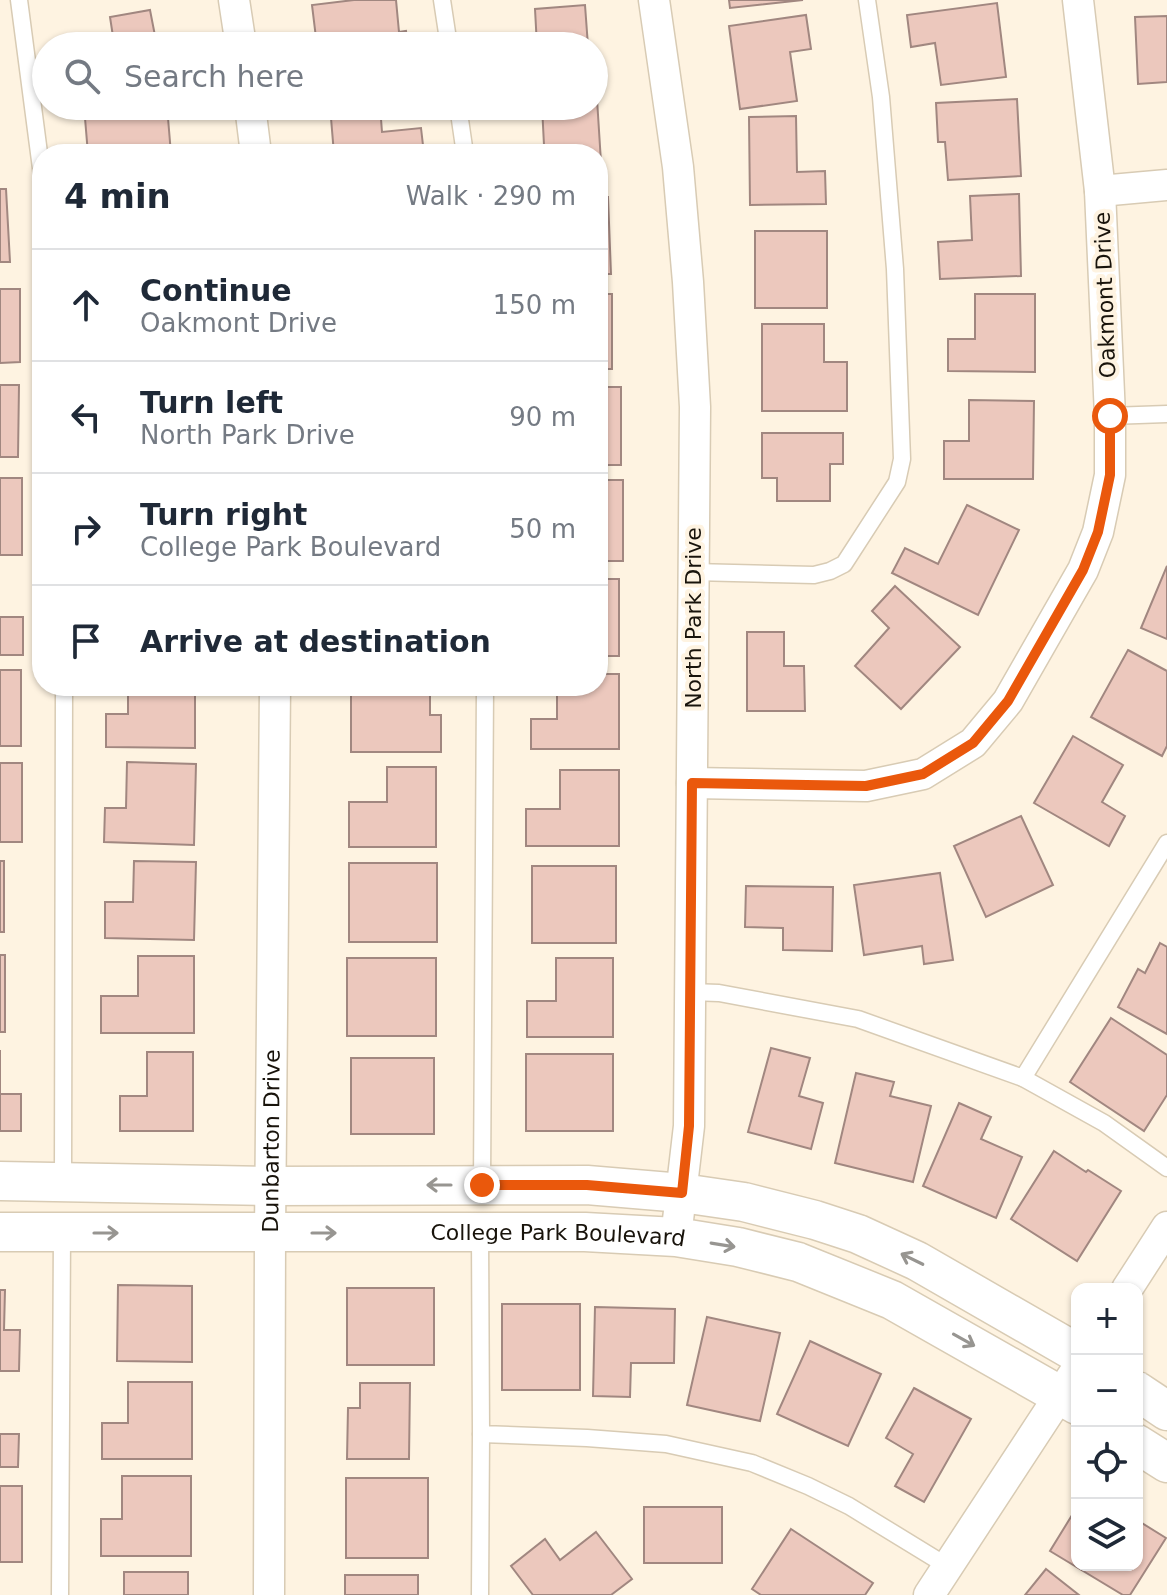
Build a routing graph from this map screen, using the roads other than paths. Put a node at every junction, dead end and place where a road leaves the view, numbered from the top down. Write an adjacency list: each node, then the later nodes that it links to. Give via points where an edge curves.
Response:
1 (19, 0): 9 (lane)
2 (234, 0): 7 (street)
3 (442, 0): 8 (lane)
4 (654, 0): 20 (street, North Park Drive, via 688,282 695,407)
5 (867, 0): 20 (lane, via 895,269 902,459 897,482 844,564 830,571)
6 (1078, 0): 17 (street, Oakmont Drive)
7 (239, 32)
8 (447, 32)
9 (32, 99)
10 (35, 120): 13 (lane)
11 (252, 120): 14 (street)
12 (460, 120): 15 (lane)
13 (38, 144)
14 (255, 144)
15 (464, 144)
16 (1167, 185): 17 (street)
17 (1100, 191): 19 (street, Oakmont Drive)
18 (1167, 414): 19 (lane)
19 (1110, 416): 24 (street, Oakmont Drive, via 1110,475 1098,532 1083,570 1008,701 973,743 923,774 866,786)
20 (693, 572): 24 (street, North Park Drive)
21 (64, 696): 30 (lane)
22 (275, 696): 32 (street, Dunbarton Drive)
23 (485, 696): 31 (lane)
24 (692, 783): 26 (street, North Park Drive)
25 (1167, 843): 27 (lane)
26 (690, 992): 27 (lane, via 858,1019); 33 (street, North Park Drive, via 689,1126)
27 (1023, 1078): 28 (lane, via 1104,1123)
28 (1167, 1168)
29 (0, 1181): 30 (street)
30 (63, 1182): 32 (street)
31 (482, 1185): 32 (street, one-way to 32); 33 (street, via 587,1185)
32 (270, 1186): 37 (street, Dunbarton Drive)
33 (682, 1193): 39 (street, North Park Drive); 41 (street, one-way to 33, via 917,1261 858,1234 744,1202)
34 (1167, 1227): 40 (street)
35 (0, 1232): 36 (street, College Park Boulevard)
36 (62, 1232): 37 (street, College Park Boulevard, one-way to 37); 50 (lane)
37 (270, 1233): 38 (street, College Park Boulevard, one-way to 38); 51 (street, Dunbarton Drive)
38 (480, 1233): 39 (street, College Park Boulevard); 46 (lane)
39 (676, 1237): 42 (street, College Park Boulevard, one-way to 42, via 798,1262 892,1300)
40 (1131, 1283)
41 (1071, 1350)
42 (1071, 1390)
43 (1071, 1391): 49 (street)
44 (1143, 1395): 45 (street)
45 (1167, 1411)
46 (481, 1434): 49 (lane, via 666,1444 752,1463 849,1506); 52 (lane)
47 (1143, 1448): 48 (street)
48 (1167, 1463)
49 (947, 1566): 53 (street)
50 (60, 1595)
51 (269, 1595)
52 (480, 1595)
53 (929, 1595)

